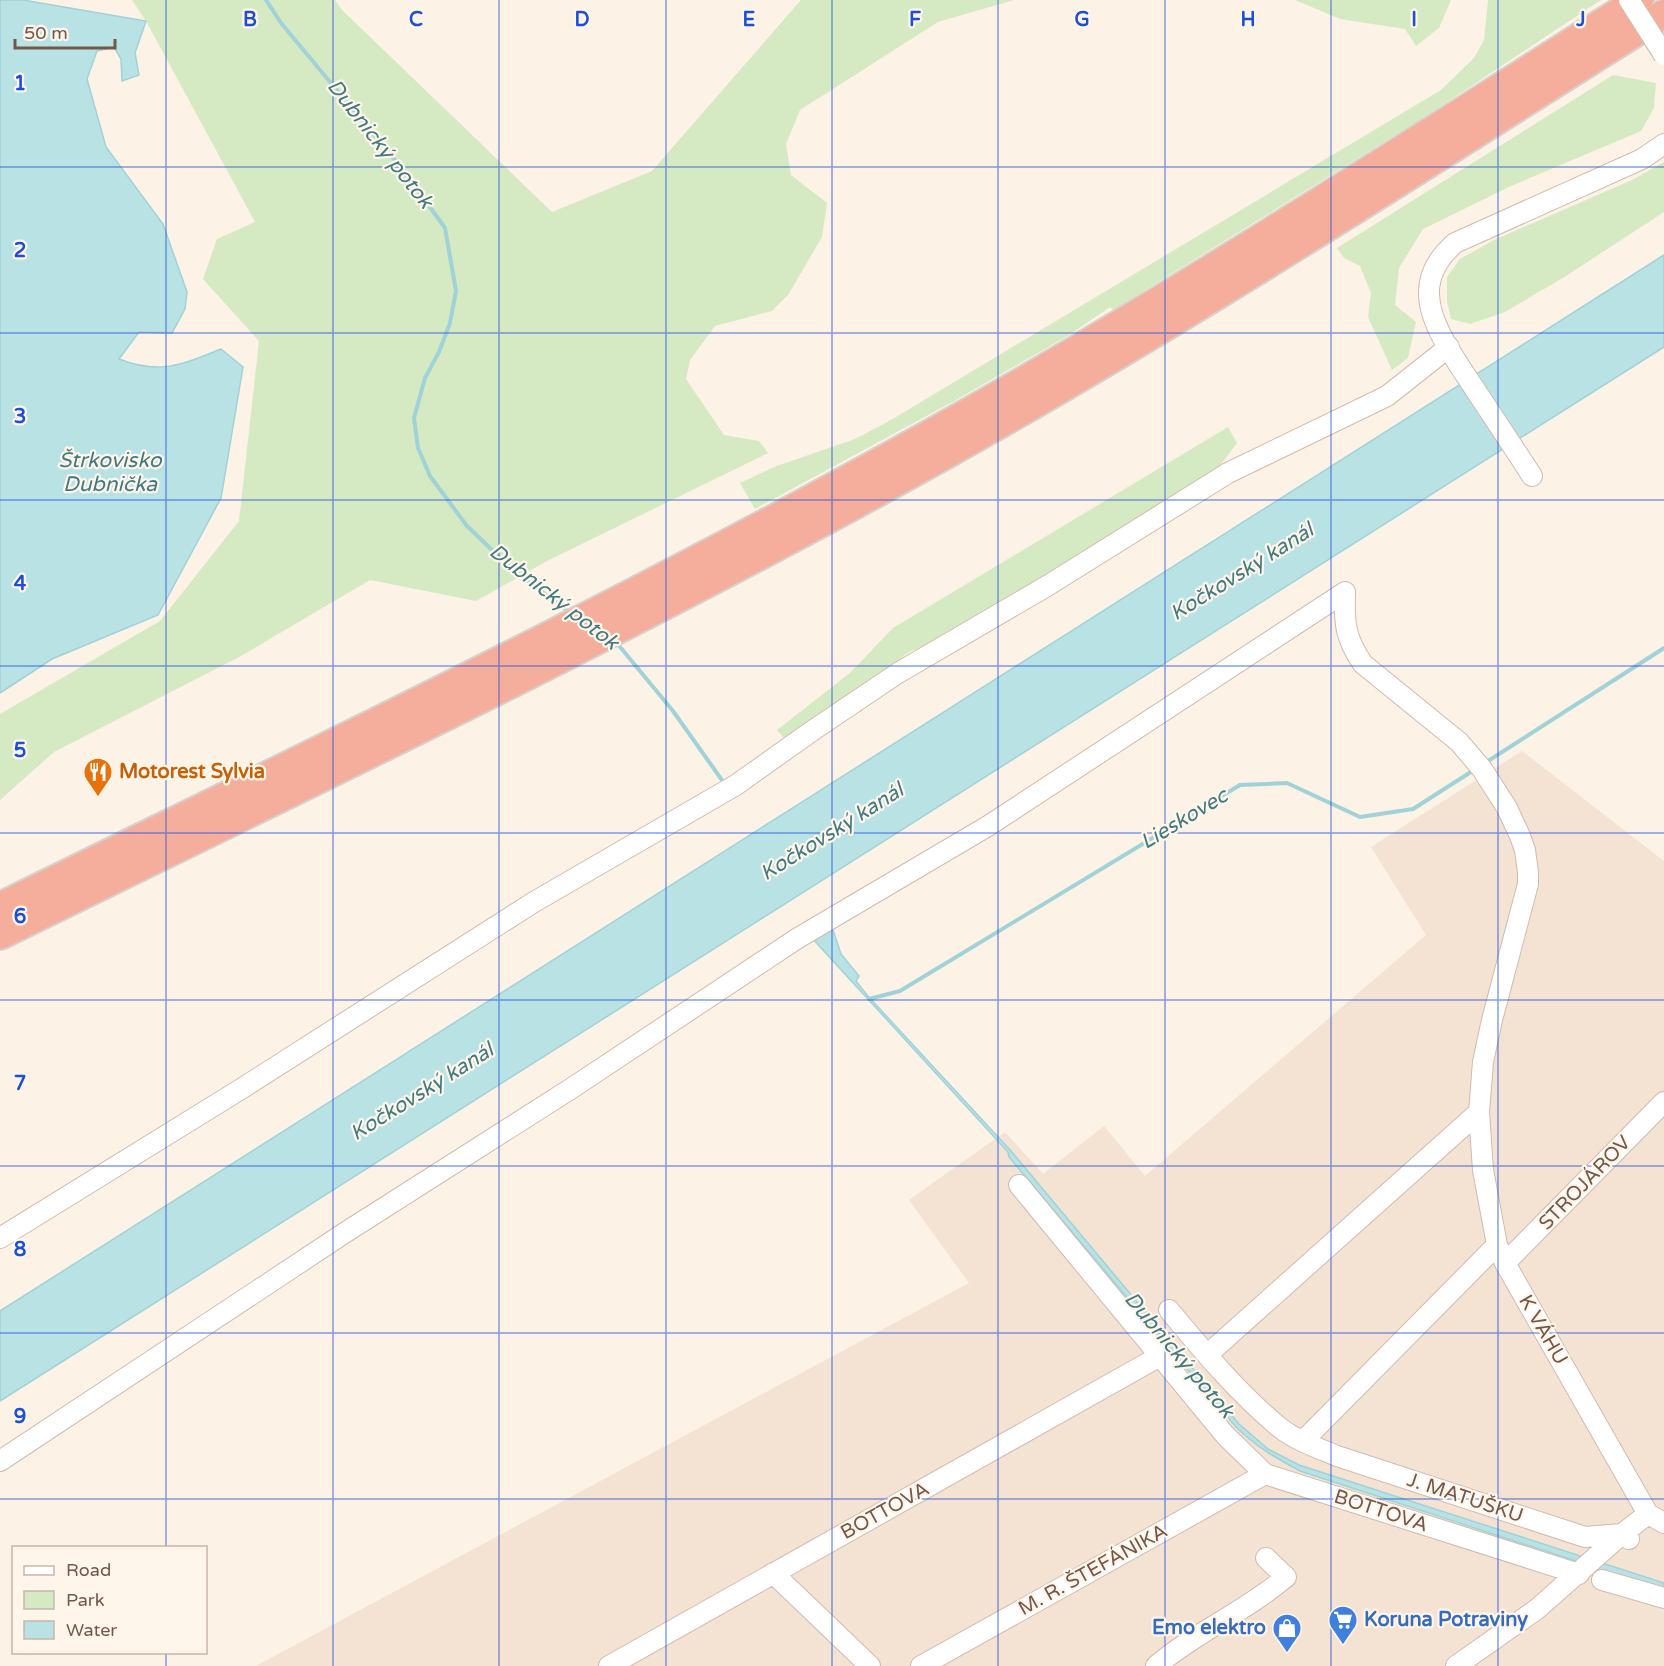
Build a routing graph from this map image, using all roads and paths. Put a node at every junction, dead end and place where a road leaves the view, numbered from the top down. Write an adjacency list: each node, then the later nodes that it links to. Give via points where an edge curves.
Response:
1 (1629, 0): 4 (street, bridge)
2 (1638, 0): 10 (highway, via 1312,206 935,432 597,612)
3 (1664, 14): 11 (highway, via 1298,244 938,459 589,645)
4 (1664, 55)
5 (1664, 144): 6 (street, via 1642,159 1467,237 1447,250 1433,271 1428,294 1434,320)
6 (1449, 346): 7 (street); 15 (street, via 1387,396 1228,473 898,673 736,785 534,902)
7 (1532, 476)
8 (1310, 615): 9 (street, via 1329,621); 9 (street, via 1346,592); 21 (street, via 988,826 798,938)
9 (1346, 633): 13 (street, K VÁHU, via 1363,664 1473,756 1507,808 1527,861 1527,884 1483,1062)
10 (0, 907)
11 (0, 935)
12 (1664, 1102): 16 (street, STROJÁROV)
13 (1479, 1112): 16 (street, K VÁHU, via 1483,1170); 18 (street)
14 (1019, 1185): 19 (street, BOTTOVA)
15 (0, 1238)
16 (1501, 1254): 20 (street); 23 (street, K VÁHU)
17 (1169, 1310): 18 (street, J. MATUŠKU)
18 (1208, 1355): 20 (street, J. MATUŠKU, via 1281,1428)
19 (1160, 1356): 22 (street, BOTTOVA, via 1225,1435); 27 (street, BOTTOVA)
20 (1303, 1441): 24 (street, J. MATUŠKU, via 1336,1456 1585,1537)
21 (0, 1461)
22 (1265, 1474): 26 (street, BOTTOVA); 32 (street, M. R. ŠTEFÁNIKA)
23 (1656, 1518): 24 (street)
24 (1626, 1536): 26 (street)
25 (1266, 1558): 33 (street, via 1286,1577 1266,1595 1172,1652)
26 (1581, 1572): 34 (street, via 1537,1609)
27 (773, 1574): 30 (street, BOTTOVA); 31 (street)
28 (1602, 1580): 29 (street)
29 (1664, 1599)
30 (609, 1666)
31 (870, 1666)
32 (921, 1666)
33 (1156, 1666)
34 (1456, 1666)

